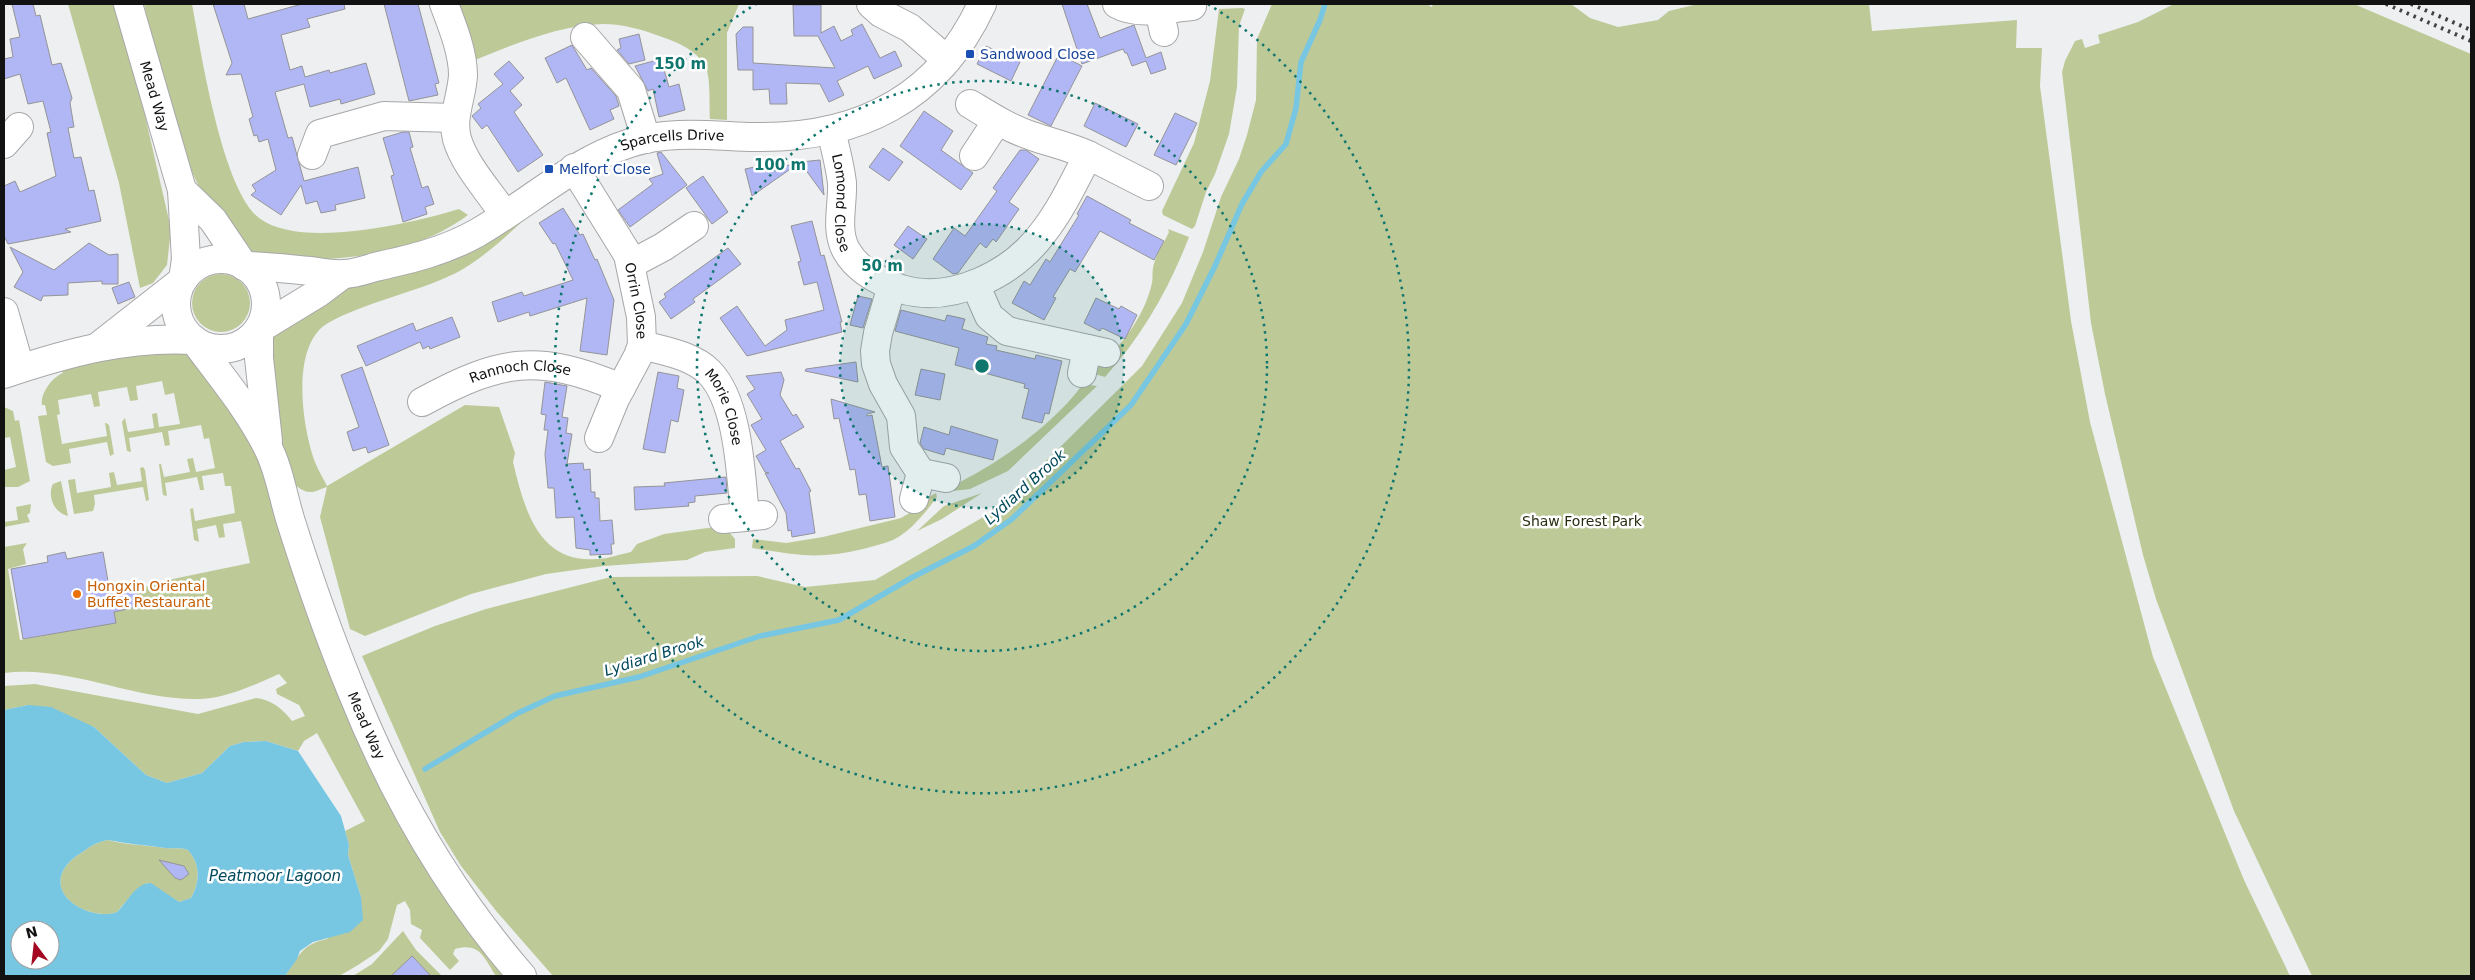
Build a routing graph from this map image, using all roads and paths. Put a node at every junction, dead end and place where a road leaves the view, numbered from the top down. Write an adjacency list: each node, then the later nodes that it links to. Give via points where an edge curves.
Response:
1 (128, 4): 19 (street, Mead Way)
2 (444, 4): 10 (street, via 463,70)
3 (871, 4): 8 (street, via 910,28)
4 (982, 4): 8 (street, Sparcells Drive, via 967,33)
5 (1117, 4): 6 (street, via 1162,21)
6 (1192, 6)
7 (584, 37): 14 (street, via 631,90)
8 (947, 60): 12 (street, Sparcells Drive, via 922,85 897,103 865,119)
9 (970, 104): 11 (street)
10 (454, 118): 13 (street, via 384,116); 20 (street, via 458,141 465,156)
11 (997, 121): 15 (street); 16 (street)
12 (831, 130): 14 (street, Sparcells Drive, via 781,137 689,135); 27 (street, Lomond Close, via 842,181 840,229 845,249 858,266)
13 (312, 136)
14 (646, 139): 17 (street, Sparcells Drive, via 602,153)
15 (974, 156)
16 (1088, 156): 18 (street); 26 (street, Lomond Close, via 1042,235 1022,256)
17 (574, 168): 20 (street, Sparcells Drive); 22 (street, Orrin Close)
18 (1149, 187)
19 (182, 190): 23 (street, Mead Way, via 213,220); 25 (street, Mead Way, via 186,242)
20 (504, 214): 24 (street, Sparcells Drive, via 462,240 428,255)
21 (687, 240): 22 (street)
22 (631, 264): 31 (street, Orrin Close, via 640,309)
23 (244, 266): 24 (street, Sparcells Drive); 25 (street, via 223,259 212,260 191,271); 29 (street, via 259,280 264,290 266,310)
24 (342, 275): 29 (street, Sparcells Drive)
25 (183, 280): 30 (street, via 177,298 177,316); 32 (street)
26 (975, 284): 27 (street, Lomond Close, via 927,293); 33 (street, via 990,316 1007,331)
27 (892, 286): 39 (street, via 878,332 876,364 880,379 901,416 904,447 933,476)
28 (4, 312): 34 (street)
29 (259, 329): 30 (street, via 244,343 223,349 211,348); 38 (street, Mead Way)
30 (194, 340): 32 (street, via 164,339); 38 (street, Mead Way)
31 (642, 345): 35 (street, Orrin Close); 40 (street, Morie Close, via 694,362 716,381 733,428)
32 (99, 346): 34 (street)
33 (1092, 358)
34 (12, 371)
35 (621, 388): 36 (street, Rannoch Close, via 572,370 531,365 500,368 470,377); 37 (street, Orrin Close)
36 (422, 402)
37 (599, 438)
38 (268, 447): 41 (street, Mead Way, via 318,603 373,743 441,865 470,909)
39 (914, 499)
40 (744, 517)
41 (522, 976)

